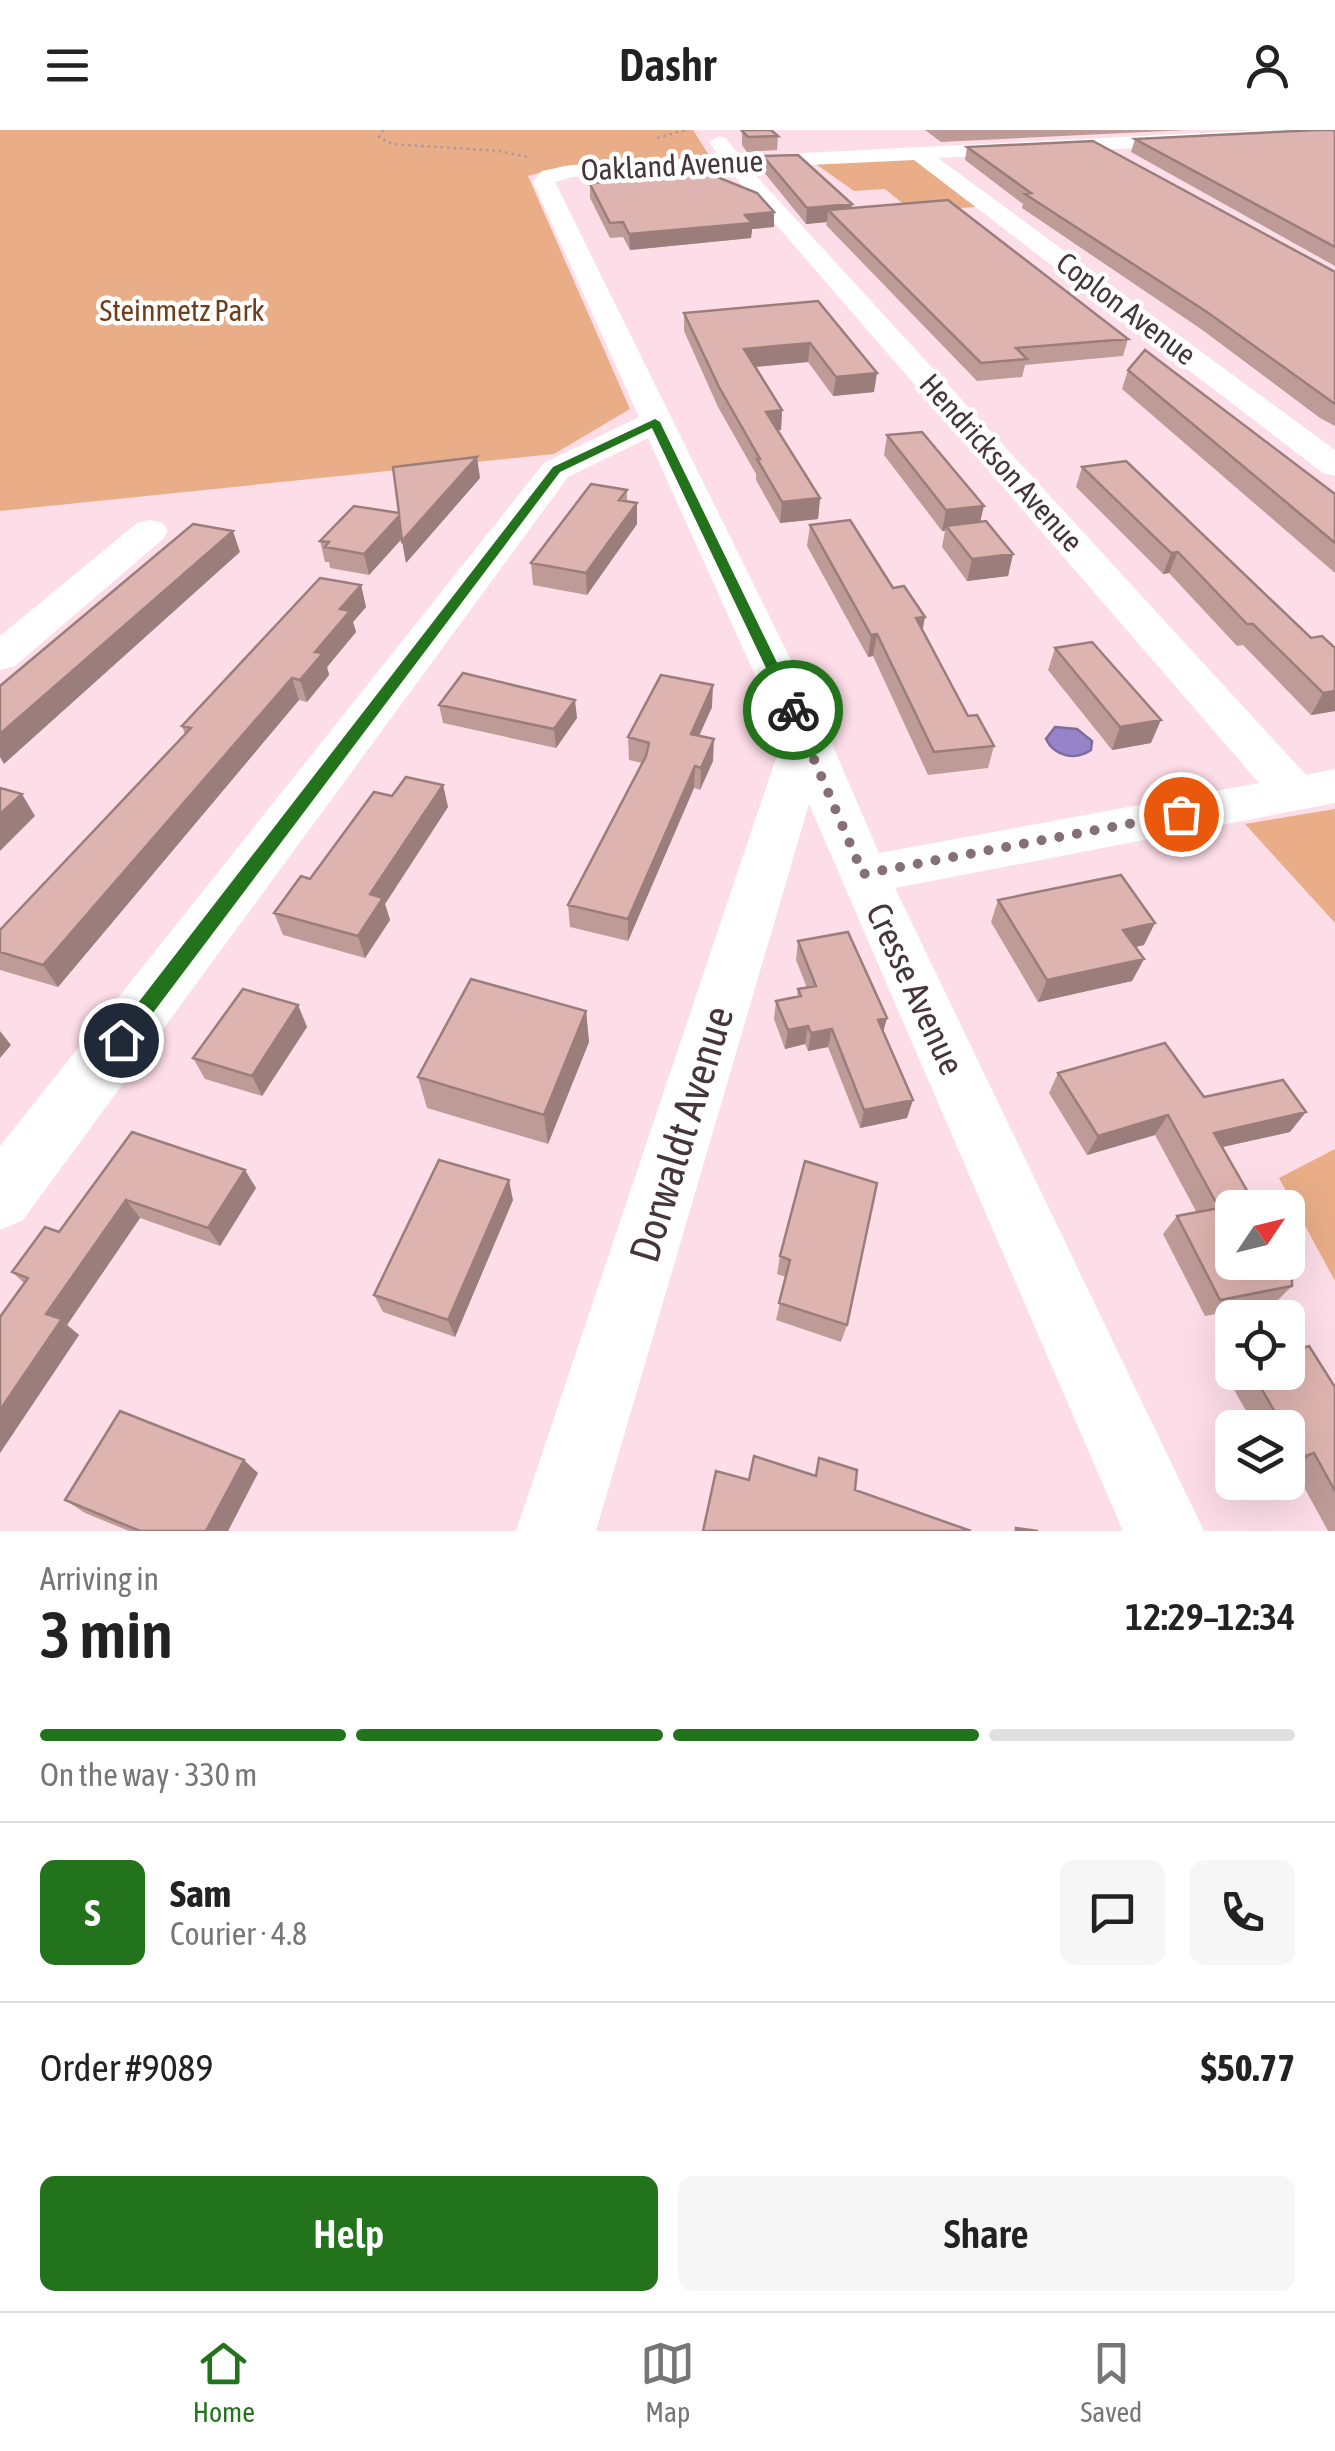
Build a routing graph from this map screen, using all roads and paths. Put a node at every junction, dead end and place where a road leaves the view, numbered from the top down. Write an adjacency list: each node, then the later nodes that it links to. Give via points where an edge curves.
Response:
1 (383, 130): 10 (path, via 379,136 392,144 499,151)
2 (711, 130): 8 (street, Hendrickson Avenue)
3 (1335, 132): 4 (street, Oakland Avenue)
4 (1259, 136): 5 (street, Oakland Avenue); 7 (street)
5 (1096, 145): 6 (street, Oakland Avenue); 9 (street)
6 (918, 152): 8 (street, Oakland Avenue); 12 (street, Coplon Avenue)
7 (1308, 157)
8 (732, 162): 10 (street, Oakland Avenue); 16 (street, Hendrickson Avenue)
9 (1134, 166)
10 (561, 173): 11 (street, Cresse Avenue, via 544,182)
11 (655, 422): 15 (street, Cresse Avenue); 18 (street, via 556,470)
12 (1335, 466)
13 (150, 531): 14 (street)
14 (0, 656)
15 (806, 738): 17 (street, Cresse Avenue); 19 (street, Dorwaldt Avenue)
16 (1315, 789): 17 (street)
17 (863, 874): 20 (street, Cresse Avenue)
18 (0, 1198)
19 (556, 1531)
20 (1164, 1531)

